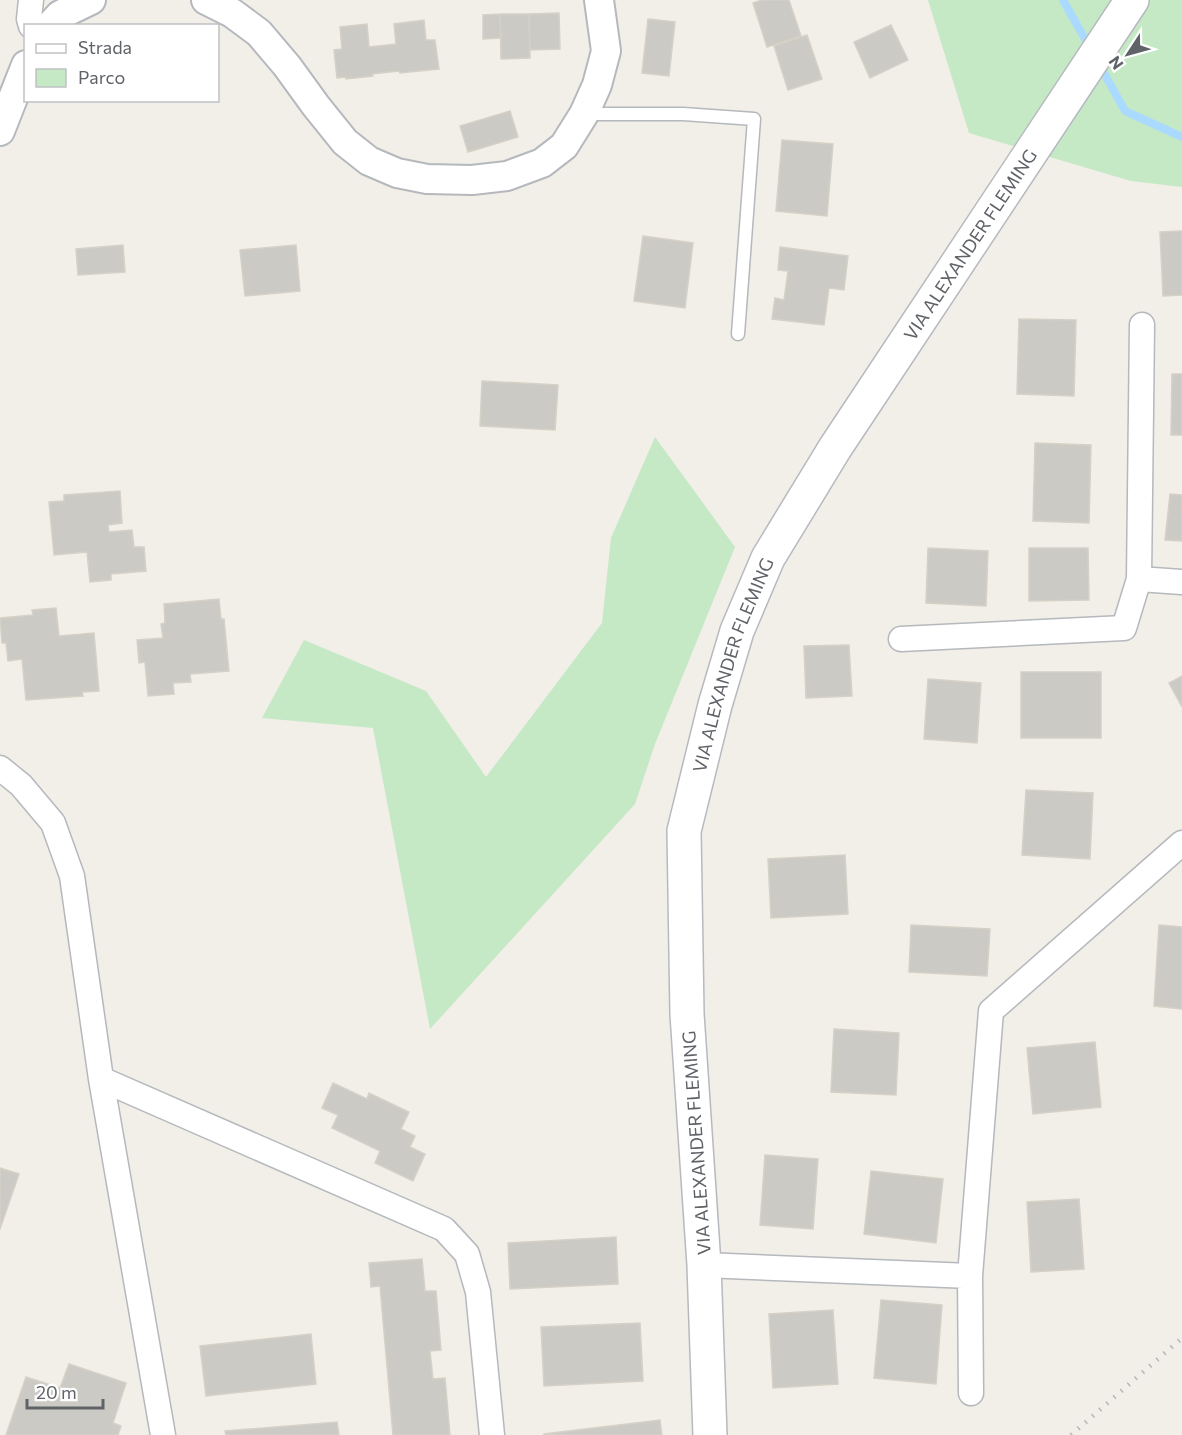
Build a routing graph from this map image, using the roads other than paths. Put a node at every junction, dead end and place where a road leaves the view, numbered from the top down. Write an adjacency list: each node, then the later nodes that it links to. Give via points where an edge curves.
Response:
1 (31, 0): 6 (street)
2 (91, 0): 7 (street, via 60,15)
3 (206, 0): 9 (street, via 259,33 345,142 369,161 397,173 427,179 507,176 542,163 564,146)
4 (599, 0): 9 (street, via 606,51)
5 (1132, 0): 19 (main road, VIA ALEXANDER FLEMING, via 835,448 768,558 737,631 684,831 687,1014)
6 (31, 24)
7 (52, 24)
8 (24, 70): 10 (street)
9 (584, 114): 12 (lane, via 754,119)
10 (2, 120)
11 (1142, 325): 13 (street)
12 (738, 334)
13 (1139, 579): 14 (street); 15 (street, via 1124,628)
14 (1182, 582)
15 (901, 639)
16 (0, 768): 18 (street, via 53,823 72,876)
17 (1182, 843): 20 (street, via 991,1011)
18 (101, 1079): 22 (street); 23 (street, via 444,1229 467,1254 478,1292)
19 (704, 1265): 20 (street); 24 (main road, VIA ALEXANDER FLEMING)
20 (970, 1276): 21 (street)
21 (970, 1394)
22 (163, 1435)
23 (492, 1435)
24 (710, 1435)

